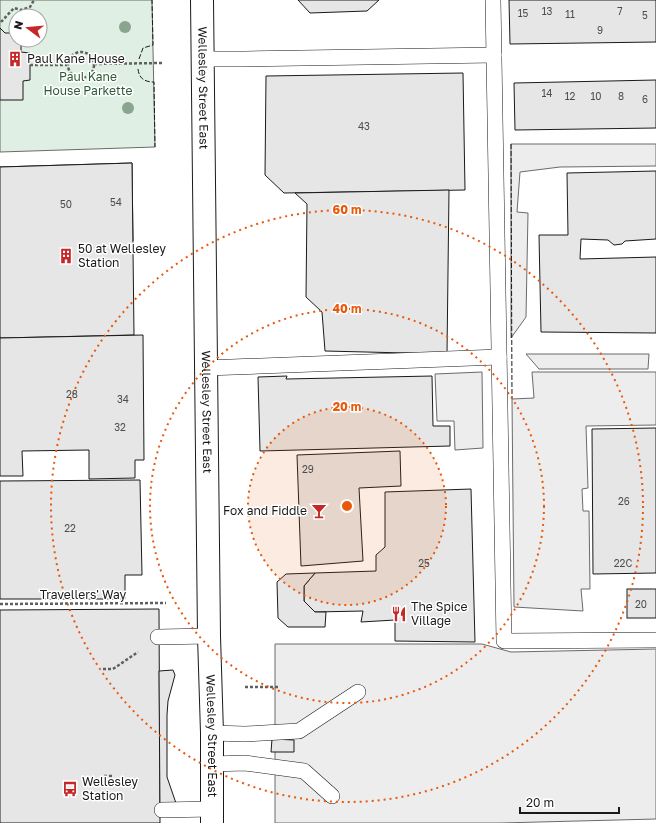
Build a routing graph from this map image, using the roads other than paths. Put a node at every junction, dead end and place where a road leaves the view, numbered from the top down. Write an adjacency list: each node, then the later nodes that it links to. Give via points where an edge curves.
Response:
1 (202, 0): 4 (street, Wellesley Street East)
2 (493, 0): 3 (lane)
3 (494, 55): 4 (lane); 5 (lane)
4 (202, 59): 6 (street, Wellesley Street East)
5 (499, 357): 6 (lane); 9 (lane, via 504,641)
6 (206, 368): 7 (street, Wellesley Street East)
7 (209, 636): 8 (lane); 11 (street, Wellesley Street East)
8 (158, 637)
9 (656, 640)
10 (358, 692): 11 (lane, via 299,731)
11 (212, 733): 12 (street, Wellesley Street East)
12 (212, 764): 13 (lane, via 245,763 304,771); 15 (street, Wellesley Street East)
13 (332, 796)
14 (162, 810): 15 (lane)
15 (212, 816)

